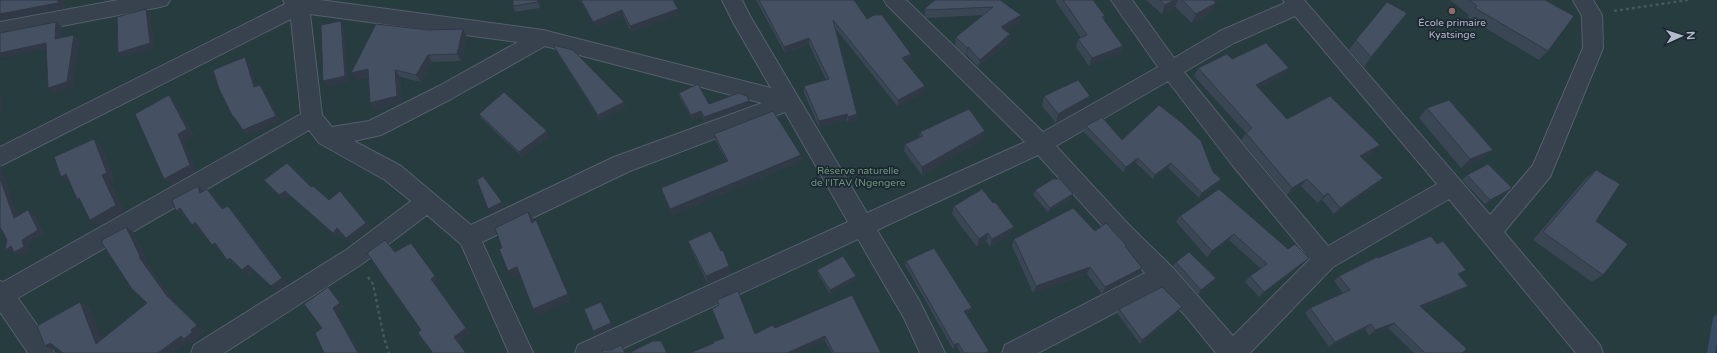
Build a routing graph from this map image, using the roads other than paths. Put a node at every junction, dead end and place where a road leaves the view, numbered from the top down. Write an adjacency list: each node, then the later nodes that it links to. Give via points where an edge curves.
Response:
1 (160, 0): 8 (street)
2 (732, 0): 11 (street)
3 (894, 0): 14 (street)
4 (1121, 0): 10 (street)
5 (301, 2): 9 (street); 12 (street); 15 (street)
6 (1295, 3): 10 (street); 16 (street)
7 (1588, 7): 19 (street, via 1593,48 1542,170)
8 (0, 30)
9 (543, 38): 11 (street); 13 (street, via 444,93 372,129)
10 (1171, 70): 14 (street); 21 (street, via 1240,159)
11 (790, 100): 18 (street); 20 (street, via 622,164)
12 (312, 118): 13 (street); 23 (street)
13 (327, 137): 17 (street, via 393,173)
14 (1041, 144): 18 (street); 22 (street)
15 (0, 157)
16 (1452, 186): 19 (street); 21 (street)
17 (428, 201): 20 (street); 25 (street, via 354,257)
18 (862, 227): 27 (street); 28 (street, via 912,310)
19 (1490, 232): 31 (street)
20 (469, 237): 26 (street)
21 (1325, 260): 30 (street)
22 (1164, 276): 29 (street); 30 (street)
23 (1, 294): 24 (street)
24 (42, 353)
25 (203, 353)
26 (521, 353)
27 (587, 353)
28 (933, 353)
29 (1014, 353)
30 (1232, 353)
31 (1591, 353)

